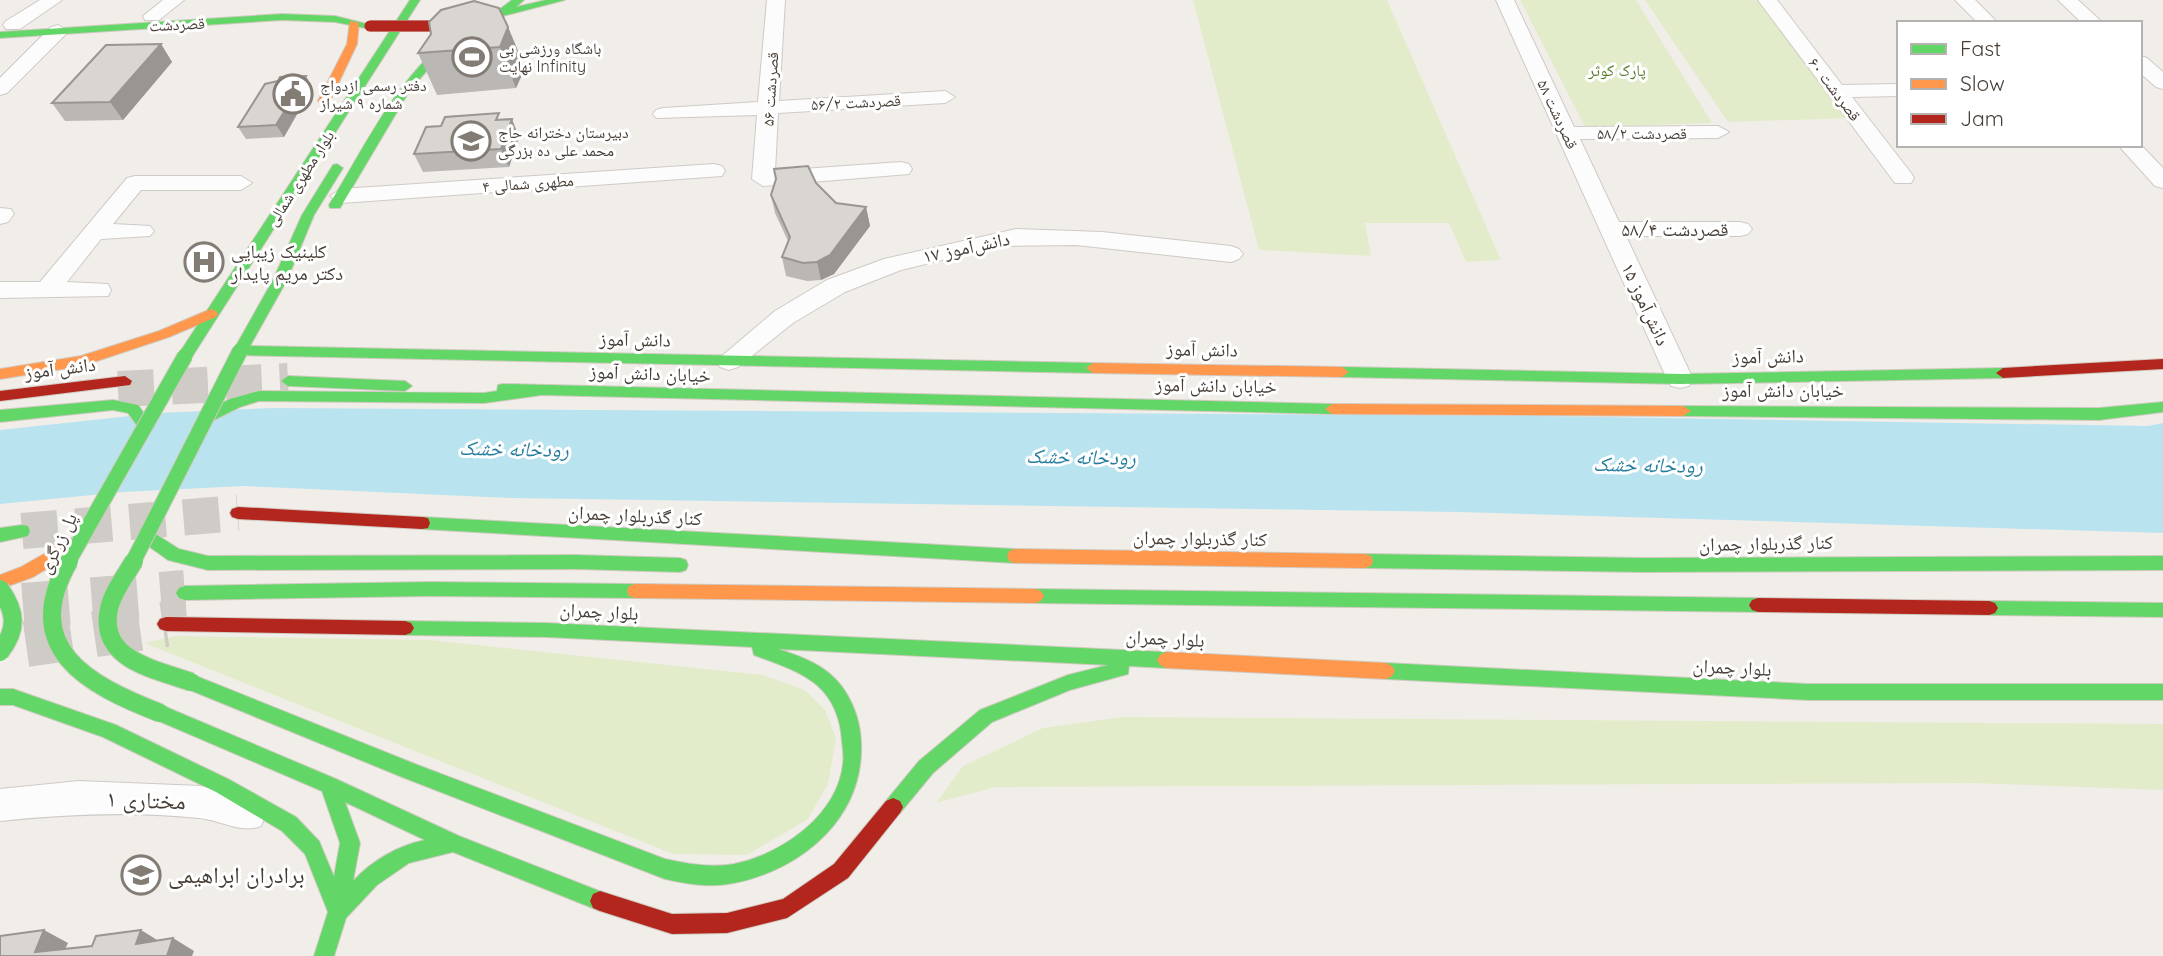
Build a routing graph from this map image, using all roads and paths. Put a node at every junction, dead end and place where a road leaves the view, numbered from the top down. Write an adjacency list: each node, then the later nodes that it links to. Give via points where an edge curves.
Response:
1 (52, 0): 17 (street)
2 (175, 0): 12 (street)
3 (415, 0): 48 (main road, بلوار مطهرى شمالى)
4 (519, 0): 13 (main road)
5 (560, 0): 13 (main road)
6 (776, 0): 27 (street, ۵۶ قصردشت)
7 (1505, 0): 32 (street, قصردشت ۵۸)
8 (1767, 0): 25 (street, ۶۰ قصردشت)
9 (1964, 0): 14 (street)
10 (2067, 0): 15 (street)
11 (433, 10): 19 (main road)
12 (152, 16): 16 (main road, قصردشت, via 342,4); 17 (main road, قصردشت)
13 (495, 16): 16 (main road, قصردشت, bridge, via 450,26); 40 (main road, via 434,51 404,88)
14 (1987, 21)
15 (2092, 21)
16 (362, 24): 18 (main road, قصردشت, via 316,17); 28 (main road)
17 (4, 29): 18 (main road, قصردشت)
18 (58, 31): 23 (street)
19 (415, 38)
20 (2142, 64): 21 (street)
21 (2163, 83)
22 (386, 86): 30 (main road, بلوار مطهرى شمالى)
23 (0, 89)
24 (1897, 90): 25 (street)
25 (1837, 91): 37 (street, ۶۰ قصردشت)
26 (944, 97): 27 (street, ۵۶/۲ قصردشت)
27 (768, 108): 29 (street, ۵۶/۲ قصردشت); 35 (street, ۵۶ قصردشت, via 763,179)
28 (318, 110)
29 (663, 114)
30 (358, 132)
31 (1718, 132): 32 (street, ۵۸/۲ قصردشت)
32 (1567, 133): 41 (street, قصردشت ۵۸)
33 (2131, 147): 38 (street)
34 (344, 156): 47 (main road, بلوار مطهرى شمالى, via 308,215)
35 (901, 169)
36 (714, 171): 40 (street, ۴ مطهری شمالی)
37 (1903, 178)
38 (2163, 181)
39 (241, 183): 43 (street, via 135,183)
40 (341, 196): 47 (main road)
41 (1611, 229): 42 (street, ۵۸/۴ قصردشت); 60 (street, دانش‌آموز ۱۵)
42 (1740, 229)
43 (95, 232): 44 (street); 50 (street)
44 (142, 232)
45 (246, 233): 48 (main road)
46 (1231, 254): 55 (street, دانش‌آموز ۱۷, via 1021,236 934,253 838,282 771,324)
47 (280, 280): 53 (main road, بلوار مطهرى شمالى)
48 (229, 284): 52 (main road, بلوار مطهرى شمالى)
49 (0, 290): 50 (street)
50 (47, 290): 51 (street)
51 (99, 290)
52 (211, 314): 54 (main road, بلوار مطهرى شمالى); 57 (main road, via 82,361)
53 (240, 351): 55 (main road, دانش آموز); 67 (main road, bridge)
54 (185, 356): 68 (main road, پل زرگری, bridge)
55 (729, 361): 60 (main road, دانش آموز)
56 (2163, 364): 60 (main road, دانش آموز, via 2059,372)
57 (0, 373)
58 (417, 377): 61 (main road)
59 (486, 379): 62 (main road, خیابان دانش آموز, via 1325,395 2087,402)
60 (1680, 379)
61 (291, 384): 65 (main road, خیابان دانش آموز, via 484,398 538,391 1344,409 2099,414); 67 (main road)
62 (2163, 391)
63 (0, 396): 64 (main road, دانش آموز, via 122,385)
64 (0, 404)
65 (2163, 407)
66 (0, 416): 68 (main road, via 113,405 134,409)
67 (208, 417): 72 (main road, bridge)
68 (146, 427): 73 (main road, پل زرگری, bridge)
69 (238, 513): 74 (main road, کنار گذربلوار چمران, via 977,555 1642,565)
70 (22, 531): 71 (main road)
71 (0, 535)
72 (146, 535): 75 (main road, via 174,555 208,563); 83 (main road, bridge, via 109,609 110,639 123,657 343,746 689,876 744,874 771,864 825,825 849,785 857,739 830,686 801,666)
73 (79, 541): 77 (main road, via 27,572); 88 (main road, پل زرگری, bridge, via 59,578 51,619 58,649 82,680)
74 (2163, 564)
75 (701, 566)
76 (1101, 581): 80 (main road)
77 (0, 582)
78 (0, 589): 84 (main road, bridge, via 14,606 18,623)
79 (185, 593): 80 (main road, بلوار چمران, via 444,589)
80 (1173, 597): 81 (main road, بلوار چمران)
81 (2163, 610)
82 (166, 624): 83 (main road, بلوار چمران, via 546,629)
83 (732, 640): 85 (main road, بلوار چمران)
84 (0, 652)
85 (1179, 659): 86 (main road, بلوار چمران, via 1808,692); 91 (main road, پل زرگری, via 1068,683 986,716 926,767 841,871 787,908 727,923 672,924)
86 (2163, 692)
87 (0, 697): 90 (main road, via 13,697 109,731)
88 (329, 785): 91 (main road, پل زرگری); 92 (main road, via 350,844)
89 (0, 805): 90 (street, ۱ مختاری, via 79,797 201,802)
90 (289, 824): 92 (main road, via 312,848)
91 (453, 843): 92 (main road, via 405,854 370,878)
92 (338, 912): 93 (main road)
93 (324, 956)

